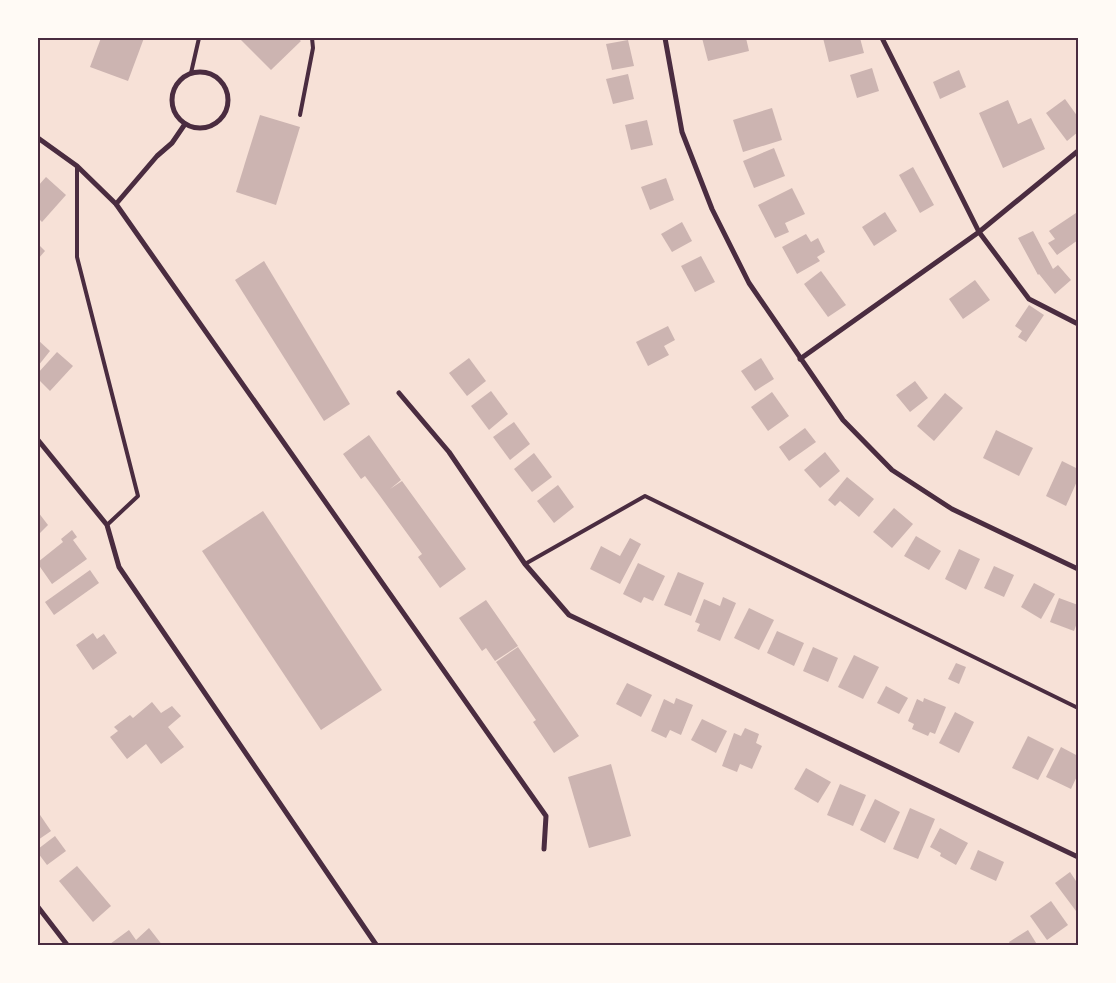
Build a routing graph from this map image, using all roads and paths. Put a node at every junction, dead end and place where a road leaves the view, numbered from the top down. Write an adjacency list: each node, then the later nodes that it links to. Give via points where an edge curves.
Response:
1 (199, 38): 5 (lane)
2 (312, 38): 6 (lane, via 313,48)
3 (664, 38): 14 (street, via 682,132 712,209 749,283)
4 (882, 38): 12 (street)
5 (191, 73): 7 (street, via 175,86 172,96 173,108); 7 (street, via 210,74 224,84 227,108 218,122 207,127)
6 (300, 116)
7 (184, 124): 11 (street, via 172,143)
8 (38, 138): 10 (street)
9 (1078, 151): 12 (street)
10 (77, 166): 11 (street); 17 (lane, via 77,256 138,496)
11 (116, 204): 21 (street, via 546,816)
12 (979, 232): 13 (street, via 1029,299); 14 (street)
13 (1078, 324)
14 (800, 359): 19 (street, via 843,420 892,470 952,508)
15 (399, 393): 18 (street, via 449,452)
16 (38, 441): 17 (street)
17 (107, 525): 25 (street, via 118,567)
18 (525, 564): 20 (lane, via 644,496); 22 (street, via 569,615)
19 (1078, 569)
20 (1078, 708)
21 (544, 849)
22 (1078, 857)
23 (38, 908): 24 (street)
24 (68, 946)
25 (377, 946)

